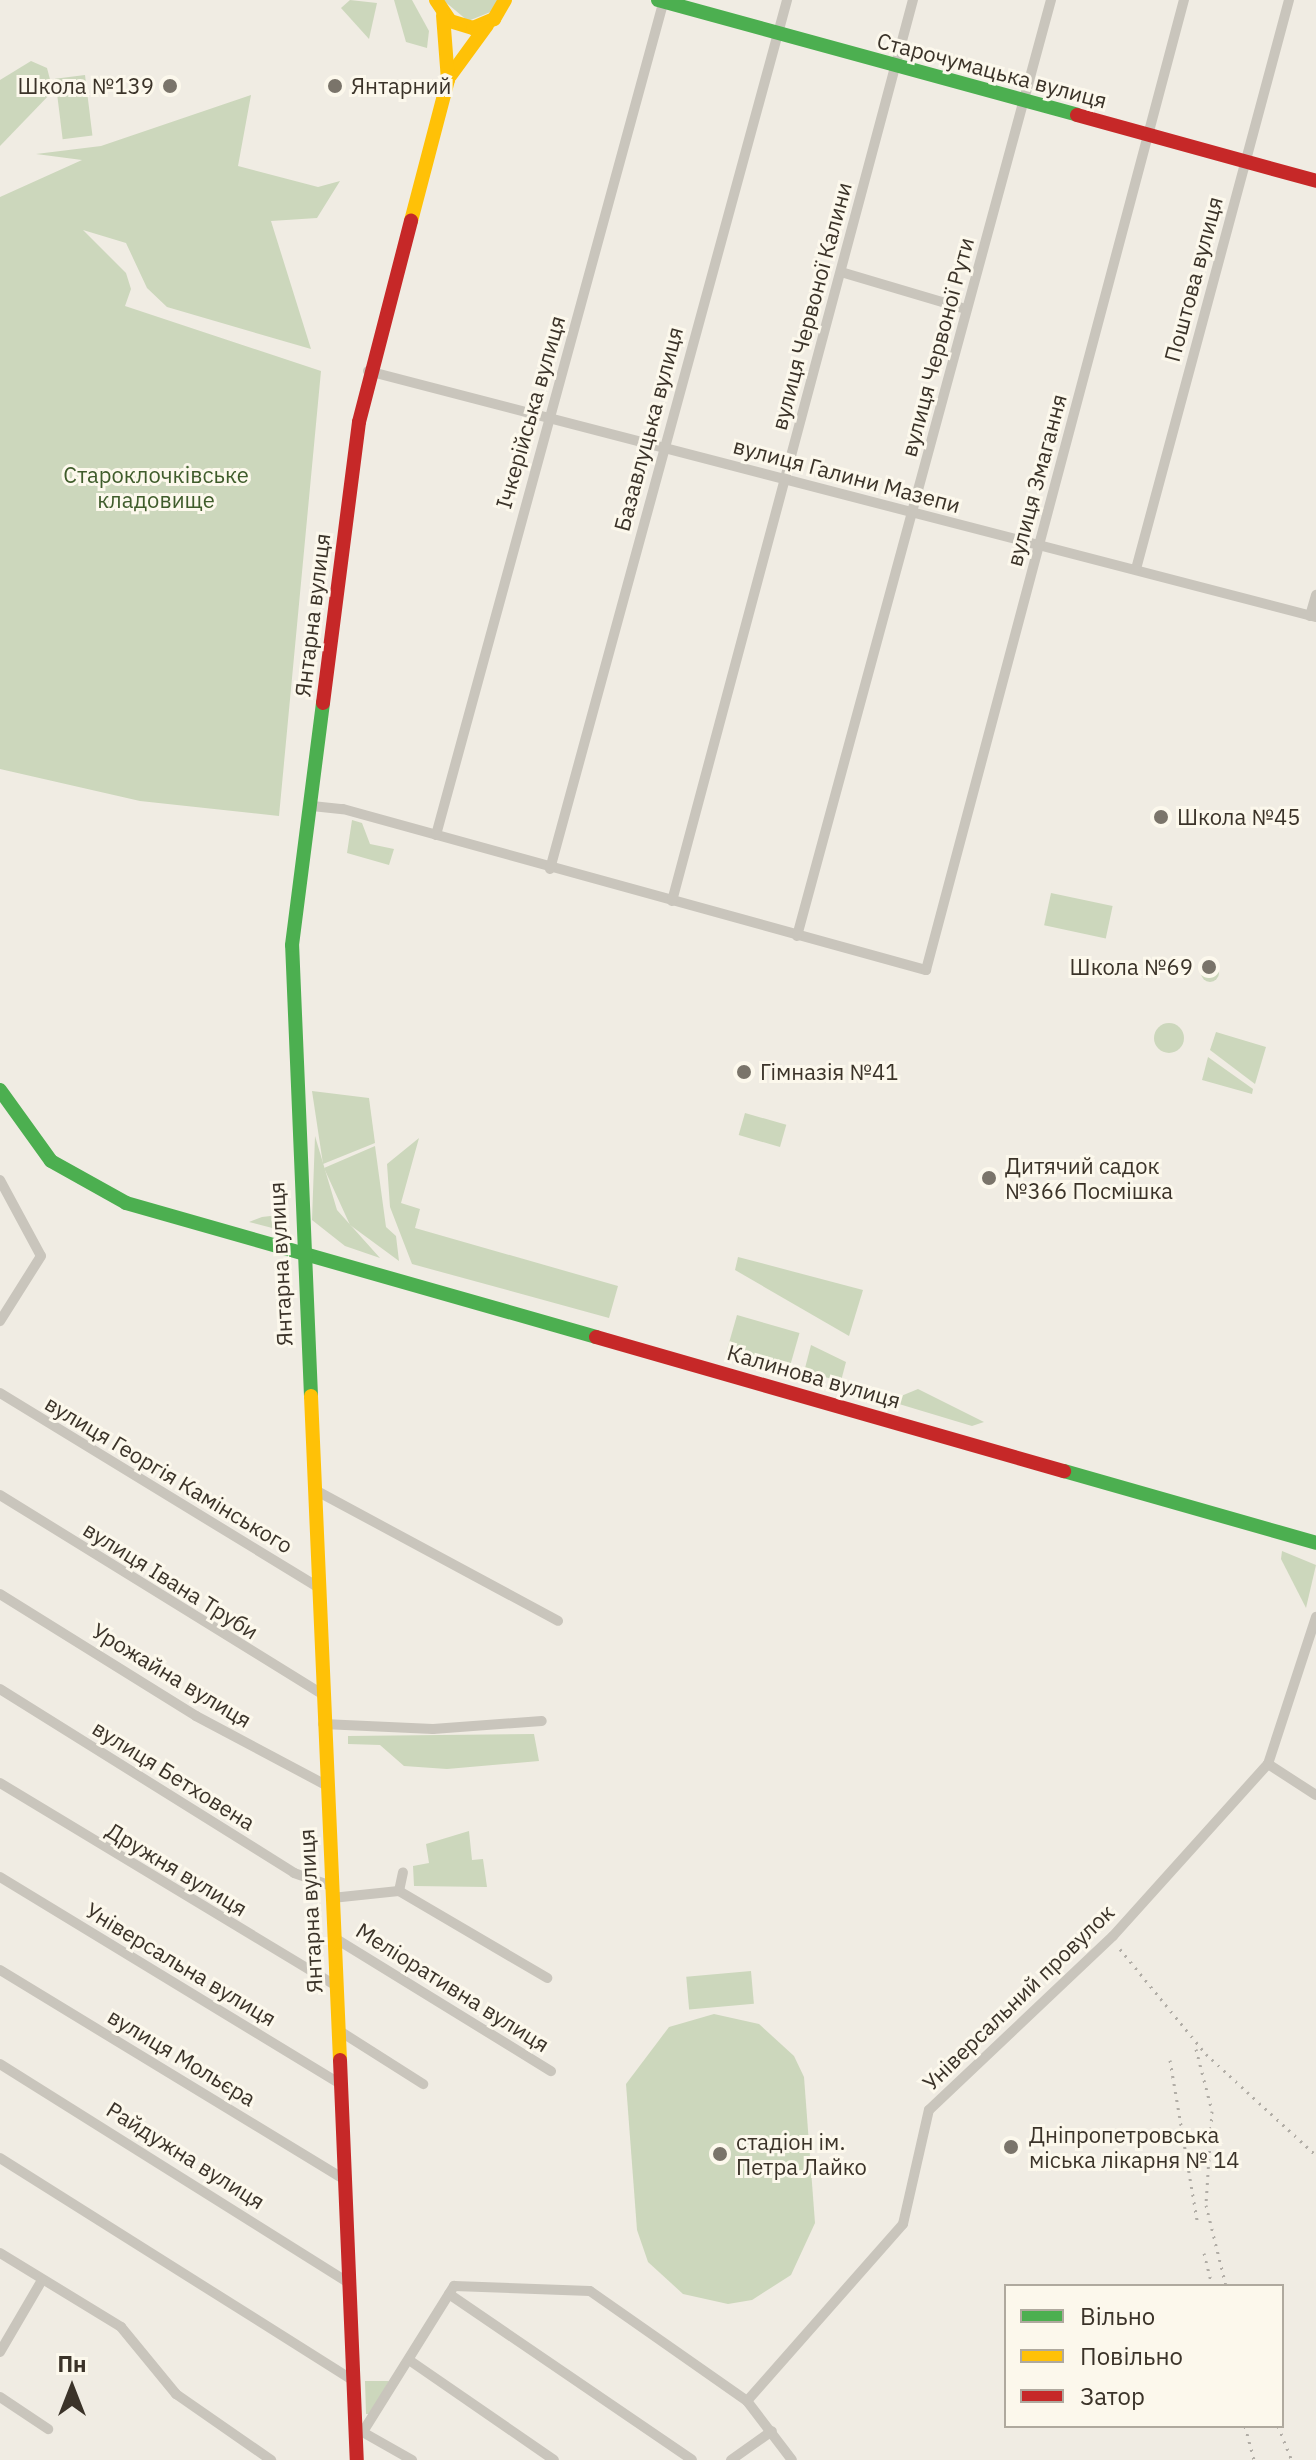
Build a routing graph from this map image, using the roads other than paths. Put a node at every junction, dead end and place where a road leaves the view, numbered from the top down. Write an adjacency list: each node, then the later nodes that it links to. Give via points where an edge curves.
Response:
1 (787, 0): 10 (street, Базавлуцька вулиця)
2 (913, 0): 11 (street, вулиця Червоної Калини)
3 (1051, 0): 13 (street, вулиця Червоної Рути)
4 (1184, 0): 14 (street, вулиця Змагання)
5 (1289, 0): 15 (street, Поштова вулиця)
6 (662, 1): 10 (main road, Старочумацька вулиця); 20 (street, Ічкерійська вулиця)
7 (505, 3): 9 (main road)
8 (438, 4): 9 (main road, via 465,28); 12 (main road, Янтарна вулиця)
9 (489, 23): 12 (main road, Янтарна вулиця)
10 (777, 33): 11 (main road, Старочумацька вулиця); 21 (street, Базавлуцька вулиця)
11 (896, 66): 13 (main road, Старочумацька вулиця); 17 (street, вулиця Червоної Калини)
12 (448, 80): 19 (main road, Янтарна вулиця)
13 (1025, 101): 14 (main road, Старочумацька вулиця); 18 (street, вулиця Червоної Рути)
14 (1147, 135): 15 (main road, Старочумацька вулиця); 24 (street, вулиця Змагання)
15 (1245, 161): 16 (main road, Старочумацька вулиця); 25 (street, Поштова вулиця)
16 (1316, 181)
17 (841, 272): 18 (street); 22 (street, вулиця Червоної Калини)
18 (966, 309): 23 (street, вулиця Червоної Рути)
19 (368, 371): 20 (street, вулиця Галини Мазепи); 28 (main road, Янтарна вулиця)
20 (549, 416): 21 (street, вулиця Галини Мазепи); 29 (street, Ічкерійська вулиця)
21 (663, 446): 22 (street, вулиця Галини Мазепи); 30 (street, Базавлуцька вулиця)
22 (786, 479): 23 (street, вулиця Галини Мазепи); 31 (street, вулиця Червоної Калини)
23 (915, 513): 24 (street, вулиця Галини Мазепи); 32 (street, вулиця Червоної Рути)
24 (1039, 548): 25 (street, вулиця Галини Мазепи); 32 (street, вулиця Змагання, via 926,970)
25 (1136, 569): 27 (street, вулиця Галини Мазепи)
26 (1316, 595): 27 (street)
27 (1313, 616)
28 (312, 806): 29 (street); 35 (main road, Янтарна вулиця, via 292,945)
29 (436, 835): 30 (street)
30 (550, 869): 31 (street)
31 (672, 901): 32 (street)
32 (797, 936)
33 (0, 1090): 35 (main road, Калинова вулиця, via 51,1161 87,1186)
34 (0, 1180): 36 (street, via 41,1256)
35 (300, 1253): 38 (main road, Янтарна вулиця); 40 (main road, Калинова вулиця)
36 (0, 1321)
37 (0, 1393): 41 (street, вулиця Георгія Камінського)
38 (315, 1490): 41 (main road, Янтарна вулиця); 44 (street)
39 (0, 1495): 46 (street, вулиця Івана Труби)
40 (1316, 1543)
41 (319, 1588): 46 (main road, Янтарна вулиця)
42 (0, 1594): 51 (street, Урожайна вулиця, via 196,1716)
43 (1316, 1617): 49 (street, Універсальний провулок)
44 (558, 1621)
45 (0, 1689): 56 (street, вулиця Бетховена)
46 (322, 1694): 48 (main road, Янтарна вулиця)
47 (542, 1721): 48 (street, via 433,1729)
48 (323, 1724): 51 (main road, Янтарна вулиця)
49 (1268, 1764): 52 (street); 76 (street, Універсальний провулок, via 1113,1936 929,2110 903,2224)
50 (0, 1783): 60 (street, Дружня вулиця)
51 (326, 1785): 56 (main road, Янтарна вулиця)
52 (1316, 1795)
53 (403, 1872): 55 (street)
54 (0, 1877): 64 (street, Універсальна вулиця)
55 (399, 1891): 56 (street); 59 (street)
56 (331, 1892): 57 (main road, Янтарна вулиця)
57 (333, 1937): 60 (main road, Янтарна вулиця); 63 (street, Меліоративна вулиця)
58 (0, 1970): 67 (street, вулиця Мольєра)
59 (547, 1978)
60 (336, 1986): 61 (main road, Янтарна вулиця)
61 (338, 2030): 64 (main road, Янтарна вулиця); 65 (street)
62 (0, 2064): 70 (street, Райдужна вулиця)
63 (551, 2071)
64 (340, 2084): 67 (main road, Янтарна вулиця)
65 (423, 2084)
66 (0, 2158): 74 (street)
67 (344, 2179): 70 (main road, Янтарна вулиця)
68 (0, 2253): 69 (street)
69 (42, 2280): 72 (street); 80 (street, via 121,2327 176,2394)
70 (348, 2282): 74 (main road, Янтарна вулиця)
71 (452, 2290): 73 (street); 76 (street, via 590,2291); 84 (street)
72 (0, 2352)
73 (409, 2360): 78 (street); 83 (street)
74 (353, 2380): 78 (main road, Янтарна вулиця)
75 (0, 2397): 77 (street)
76 (747, 2401): 79 (street)
77 (48, 2429)
78 (360, 2430): 81 (main road, Янтарна вулиця); 82 (street)
79 (772, 2431): 85 (street); 86 (street)
80 (271, 2460)
81 (357, 2460)
82 (412, 2460)
83 (554, 2460)
84 (692, 2460)
85 (731, 2460)
86 (792, 2460)

